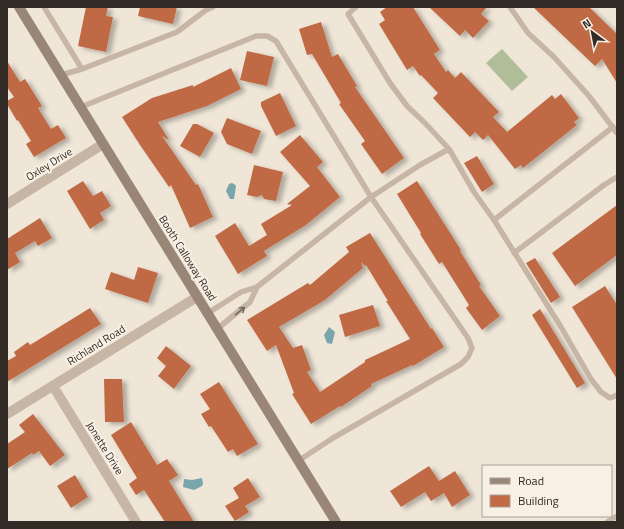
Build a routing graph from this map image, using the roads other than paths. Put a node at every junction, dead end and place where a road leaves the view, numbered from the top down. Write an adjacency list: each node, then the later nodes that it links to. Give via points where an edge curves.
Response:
1 (19, 7): 7 (street, Booth Calloway Road)
2 (44, 7): 6 (lane)
3 (213, 7): 6 (lane, via 177,32)
4 (356, 7): 12 (lane, via 348,14 390,83 407,106)
5 (510, 7): 9 (lane, via 528,33 590,96)
6 (82, 69): 7 (lane)
7 (61, 75): 8 (street, Booth Calloway Road)
8 (81, 107): 11 (street, Booth Calloway Road); 14 (lane, via 256,36 267,36 276,41)
9 (613, 127): 10 (lane); 16 (lane)
10 (617, 133)
11 (104, 144): 15 (street, Oxley Drive); 19 (street, Booth Calloway Road)
12 (449, 149): 14 (lane); 16 (lane)
13 (617, 177): 17 (lane)
14 (372, 197): 18 (lane); 25 (lane, via 468,338 472,348 461,364)
15 (7, 204)
16 (494, 220): 17 (lane)
17 (514, 253): 23 (lane, via 591,379 601,392 610,398)
18 (257, 287): 20 (lane, via 241,292); 21 (lane, one-way to 18, via 250,302)
19 (197, 297): 20 (street, Booth Calloway Road); 22 (street, Richland Road)
20 (208, 313): 21 (street, Booth Calloway Road)
21 (217, 329): 25 (street, Booth Calloway Road)
22 (53, 386): 24 (street, Richland Road); 27 (street, Jonette Drive)
23 (617, 395)
24 (7, 414)
25 (298, 461): 28 (street, Booth Calloway Road)
26 (617, 516): 29 (lane)
27 (136, 522)
28 (336, 522)
29 (607, 522)

